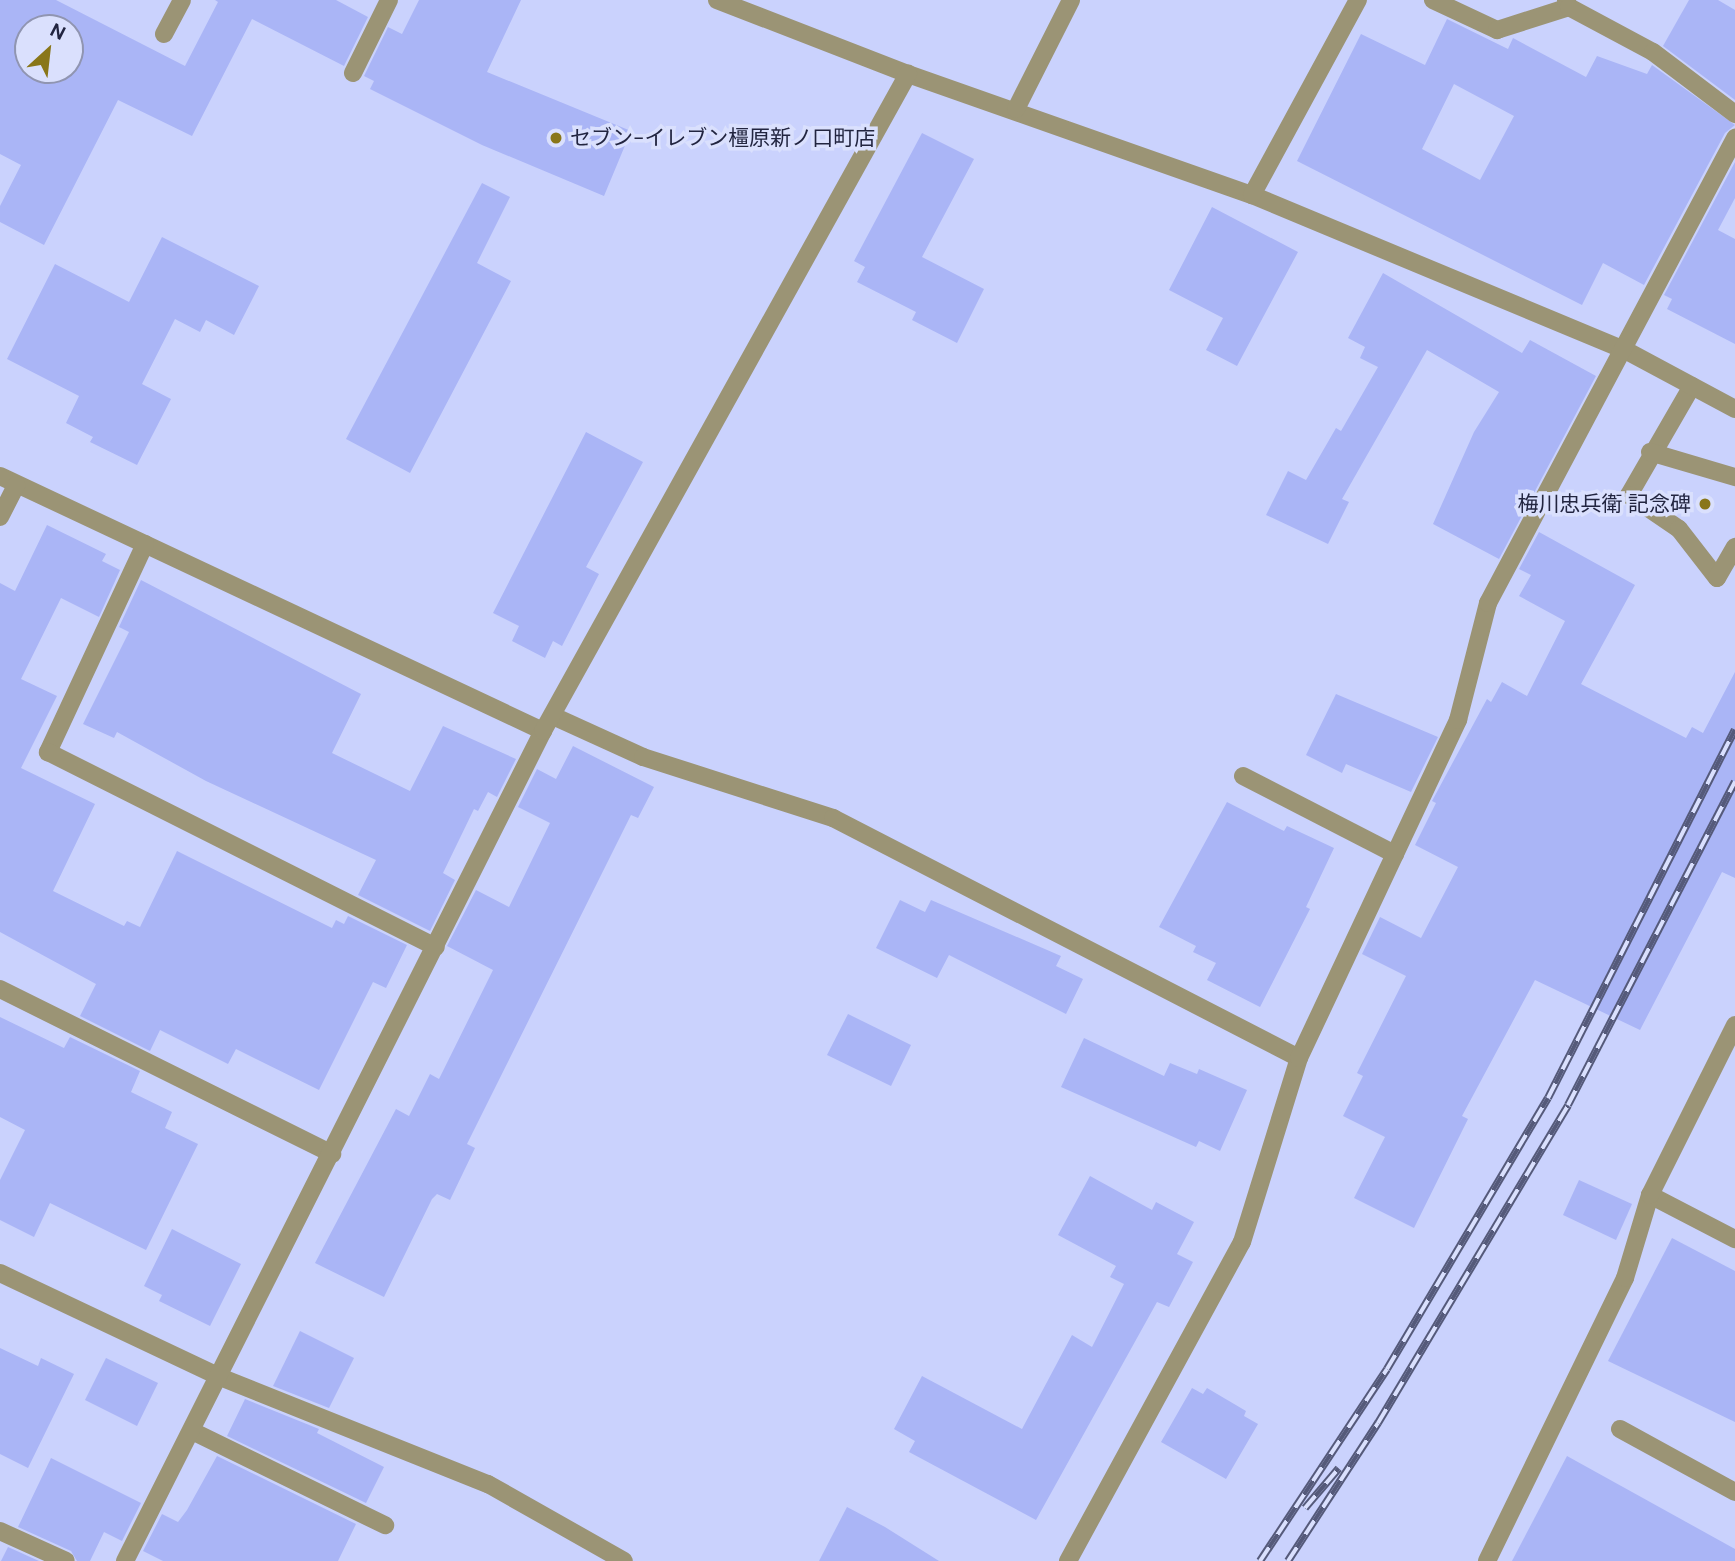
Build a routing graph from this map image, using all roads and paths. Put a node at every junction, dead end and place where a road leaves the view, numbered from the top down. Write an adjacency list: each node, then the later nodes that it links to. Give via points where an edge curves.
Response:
1 (181, 0): 8 (street)
2 (389, 0): 9 (street)
3 (717, 0): 10 (street)
4 (1071, 0): 11 (street)
5 (1359, 0): 14 (street)
6 (1433, 0): 7 (street, via 1497,30)
7 (1567, 3): 12 (street, via 1653,52)
8 (164, 34)
9 (353, 73)
10 (908, 74): 11 (street); 25 (street)
11 (1016, 109): 14 (street)
12 (1735, 114)
13 (1735, 138): 15 (street)
14 (1252, 195): 15 (street)
15 (1625, 350): 16 (street); 27 (street, via 1488,603 1458,720)
16 (1692, 386): 17 (street); 18 (street)
17 (1735, 409)
18 (1650, 452): 20 (street); 24 (street, via 1629,495 1679,529 1717,578)
19 (0, 476): 21 (street)
20 (1735, 477)
21 (16, 485): 22 (street); 23 (street)
22 (0, 517)
23 (145, 544): 25 (street); 28 (street, via 48,752)
24 (1735, 547)
25 (548, 723): 28 (street); 31 (street, via 833,818)
26 (1243, 776): 27 (street)
27 (1395, 853): 31 (street)
28 (436, 947): 32 (street)
29 (0, 989): 32 (street)
30 (1735, 1025): 33 (street)
31 (1299, 1058): 45 (street, via 1242,1242)
32 (332, 1154): 36 (street)
33 (1650, 1195): 34 (street); 46 (street, via 1625,1278)
34 (1735, 1239)
35 (0, 1273): 36 (street)
36 (220, 1377): 38 (street); 44 (street, via 488,1484)
37 (1620, 1429): 39 (street)
38 (192, 1432): 40 (street); 43 (street)
39 (1735, 1492)
40 (385, 1525)
41 (0, 1531): 42 (street)
42 (66, 1561)
43 (125, 1561)
44 (624, 1561)
45 (1068, 1561)
46 (1487, 1561)

